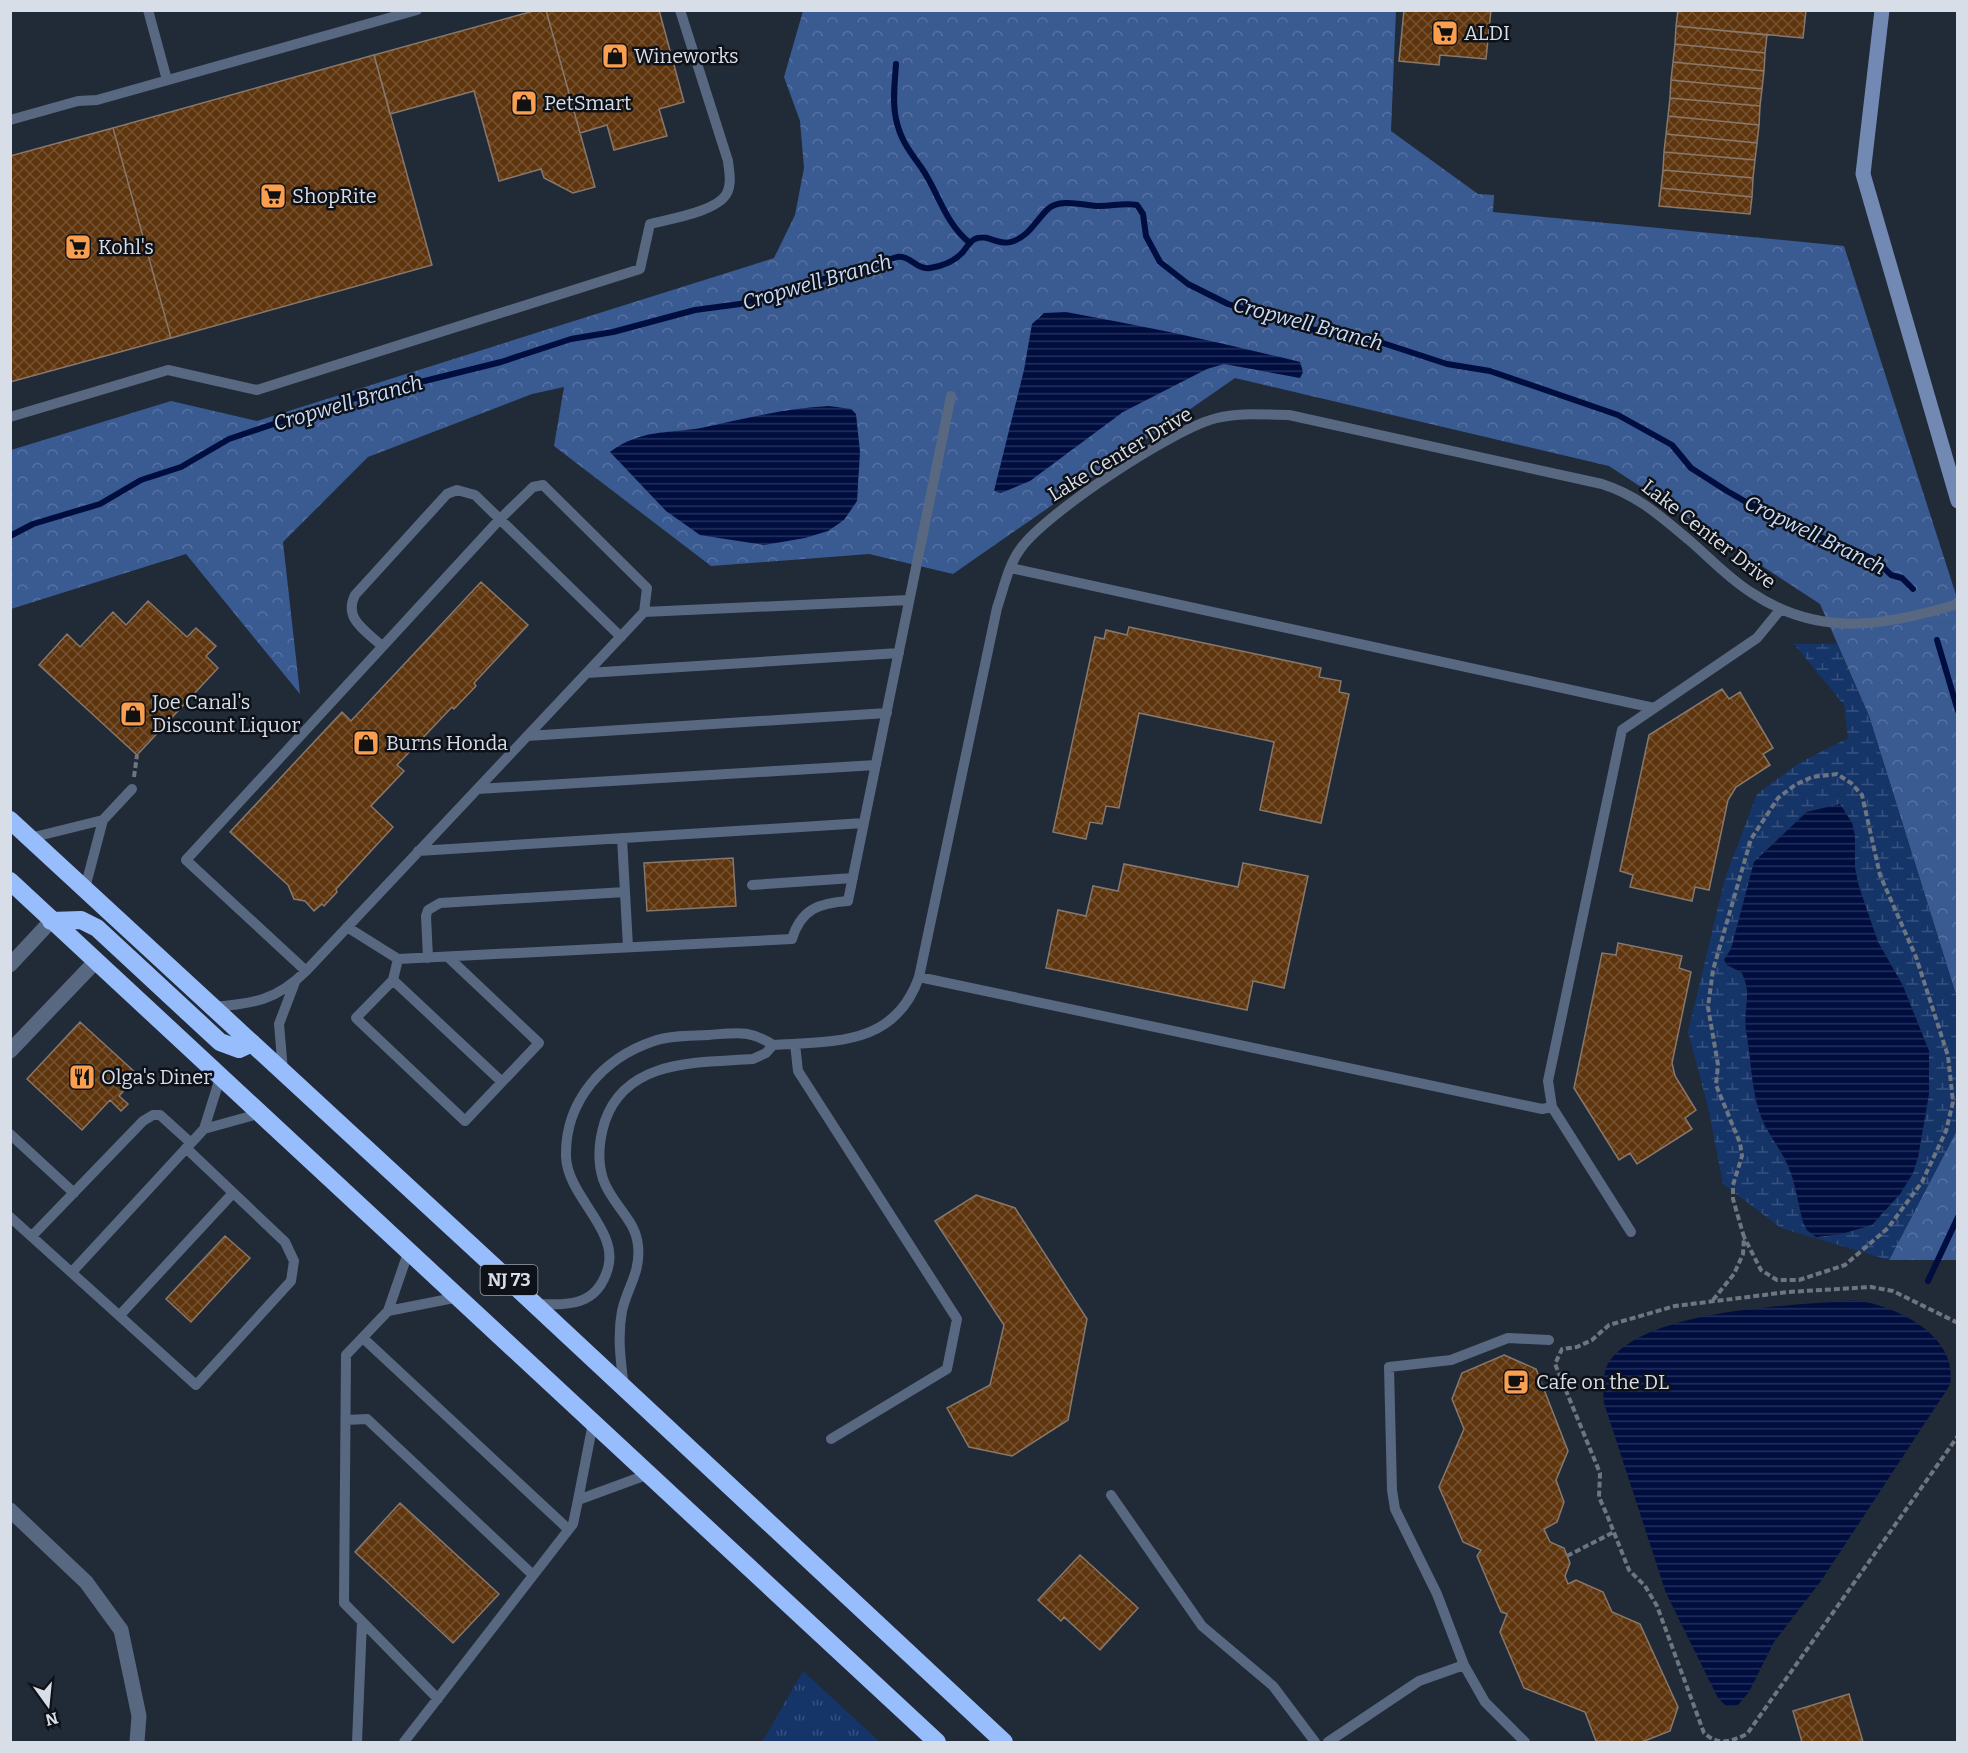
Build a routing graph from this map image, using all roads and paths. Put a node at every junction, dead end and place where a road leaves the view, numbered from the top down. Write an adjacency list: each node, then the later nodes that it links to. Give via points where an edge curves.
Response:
1 (148, 10): 5 (lane)
2 (417, 10): 5 (lane)
3 (680, 10): 8 (lane, via 728,161 730,181 727,194 716,203 650,224 640,269 256,390 168,370)
4 (1882, 10): 9 (street, via 1863,174)
5 (167, 80): 6 (lane)
6 (10, 120)
7 (951, 396): 12 (lane)
8 (10, 417)
9 (1958, 501)
10 (500, 519): 15 (lane, via 533,487 538,484 547,488 647,588); 16 (lane); 17 (lane); 17 (lane, via 466,490 447,494 350,604 350,614)
11 (1011, 568): 14 (lane, Lake Center Drive, via 1020,549 1049,518 1185,430 1242,413 1289,416 1630,493 1749,592); 20 (lane); 47 (lane, Lake Center Drive, via 998,608)
12 (909, 600): 15 (lane); 18 (lane)
13 (1958, 604): 14 (lane, Lake Center Drive, via 1894,621 1857,624 1820,621)
14 (1780, 610): 20 (lane, via 1757,638)
15 (644, 612): 16 (lane)
16 (621, 637): 19 (lane)
17 (382, 646): 46 (lane, via 186,860)
18 (899, 653): 19 (lane); 21 (lane)
19 (587, 673): 22 (lane)
20 (1654, 708): 58 (lane, via 1622,730 1548,1081)
21 (887, 712): 22 (lane); 24 (lane)
22 (527, 736): 26 (lane)
23 (137, 755): 25 (path)
24 (876, 765): 26 (lane); 29 (lane)
25 (132, 789): 28 (lane)
26 (478, 789): 32 (lane)
27 (10, 820): 30 (highway, NJ 73)
28 (103, 820): 30 (lane); 36 (lane)
29 (864, 823): 31 (lane); 33 (lane)
30 (30, 838): 36 (highway, NJ 73)
31 (622, 838): 32 (lane); 37 (lane)
32 (418, 851): 39 (lane)
33 (853, 878): 34 (lane); 40 (lane, via 848,901 815,906 804,915 792,939)
34 (752, 885)
35 (12, 887): 38 (highway, NJ 73)
36 (85, 888): 50 (highway, NJ 73)
37 (625, 892): 40 (lane); 42 (lane, via 440,903 428,910 426,916)
38 (51, 921): 44 (highway, NJ 73); 45 (street); 51 (highway, via 81,920 97,928 220,1042 239,1048)
39 (347, 927): 43 (lane); 46 (lane)
40 (628, 947): 41 (lane)
41 (448, 957): 42 (lane); 57 (lane, via 539,1043)
42 (428, 958): 43 (lane)
43 (398, 959): 48 (lane)
44 (96, 961): 54 (street); 56 (highway, NJ 73)
45 (10, 965)
46 (306, 971): 49 (lane)
47 (919, 977): 52 (lane, Lake Center Drive, via 905,1008 878,1029 862,1035); 58 (lane, via 1542,1109)
48 (393, 980): 57 (lane); 57 (lane, via 356,1018 465,1121)
49 (295, 981): 50 (lane, via 260,1002); 55 (lane, via 279,1024)
50 (213, 1007): 51 (highway, NJ 73)
51 (252, 1043): 55 (highway, NJ 73)
52 (795, 1044): 53 (lane, Lake Center Drive); 83 (lane, via 798,1071 957,1319 947,1369)
53 (773, 1045): 73 (lane, Lake Center Drive, via 757,1034 656,1040 612,1062 584,1090 569,1127 566,1159 571,1179 606,1237 609,1266 598,1289 575,1304); 79 (lane, Lake Center Drive, via 753,1059 660,1068 622,1092 607,1116 599,1145 601,1171 634,1229 639,1254 620,1327)
54 (10, 1051)
55 (283, 1072): 73 (highway, NJ 73)
56 (221, 1075): 59 (highway, NJ 73); 60 (lane)
57 (502, 1082)
58 (1552, 1107): 66 (lane)
59 (262, 1113): 60 (lane); 69 (highway, NJ 73)
60 (204, 1129): 62 (lane)
61 (10, 1134): 63 (lane)
62 (188, 1146): 63 (lane, via 160,1115 153,1115); 64 (lane); 70 (lane)
63 (74, 1193): 67 (lane)
64 (233, 1193): 75 (lane); 75 (lane, via 285,1242 291,1251 294,1271 291,1281 196,1385)
65 (10, 1217): 67 (lane)
66 (1631, 1232)
67 (32, 1236): 70 (lane)
68 (1744, 1237): 68 (path, via 1733,1199 1742,1156 1740,1143 1716,1085 1718,1065 1708,1007 1713,970 1750,839 1778,798 1795,785 1812,777 1837,774 1862,795 1880,875 1916,957 1948,1056 1953,1102 1946,1131 1922,1182 1888,1228 1845,1265 1799,1280 1777,1280 1761,1270); 72 (path, via 1743,1254 1734,1274)
69 (409, 1250): 71 (highway, NJ 73); 74 (lane)
70 (72, 1272): 75 (lane)
71 (459, 1297): 74 (lane); 81 (highway, NJ 73)
72 (1713, 1300): 76 (path, via 1871,1287 1893,1291); 89 (path, via 1675,1306 1609,1325 1592,1340 1562,1349 1555,1364 1600,1473 1599,1497)
73 (534, 1304): 79 (highway, NJ 73)
74 (388, 1311): 77 (lane)
75 (120, 1316)
76 (1958, 1323)
77 (363, 1338): 80 (lane, via 346,1355); 88 (lane)
78 (1549, 1340): 93 (lane, via 1508,1338 1451,1360 1389,1367 1395,1509 1437,1594)
79 (624, 1389): 99 (highway, NJ 73)
80 (346, 1420): 91 (lane, via 367,1419); 92 (lane, via 344,1603)
81 (593, 1423): 84 (highway, NJ 73); 86 (lane)
82 (1958, 1436): 89 (path, via 1747,1734 1735,1740 1714,1742 1704,1733 1657,1606 1629,1570)
83 (831, 1439)
84 (649, 1474): 86 (lane); 98 (highway, NJ 73)
85 (1112, 1495): 100 (lane, via 1202,1626 1273,1686)
86 (578, 1500): 88 (lane, via 573,1524)
87 (10, 1510): 95 (street, via 86,1582 122,1630 139,1716)
88 (568, 1529): 91 (lane)
89 (1614, 1532): 90 (path)
90 (1567, 1556)
91 (533, 1575): 94 (lane)
92 (362, 1622): 94 (lane); 96 (lane)
93 (1464, 1665): 101 (lane, via 1419,1681); 102 (lane, via 1485,1702)
94 (438, 1699): 97 (lane)
95 (137, 1743)
96 (357, 1743)
97 (404, 1743)
98 (937, 1743)
99 (1004, 1743)
100 (1315, 1743)
101 (1328, 1743)
102 (1525, 1743)

